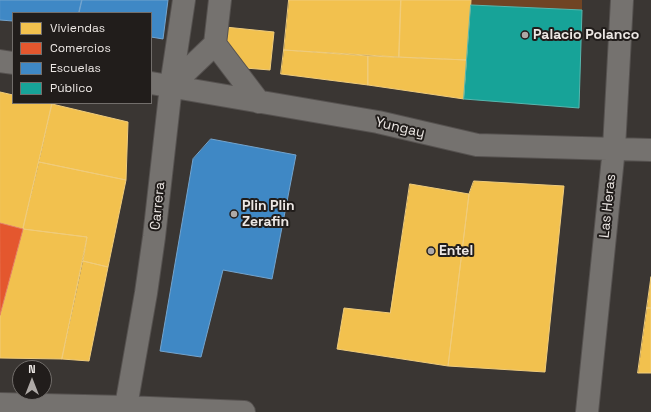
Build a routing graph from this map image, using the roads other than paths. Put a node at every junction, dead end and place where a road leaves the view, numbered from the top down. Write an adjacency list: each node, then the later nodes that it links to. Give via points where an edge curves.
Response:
1 (184, 0): 7 (street, Carrera)
2 (220, 0): 4 (street)
3 (622, 0): 9 (street, Las Heras)
4 (215, 44): 7 (street); 8 (street)
5 (0, 61): 6 (street)
6 (12, 63)
7 (161, 85): 8 (street, Yungay); 12 (street, Carrera, via 154,237)
8 (259, 102): 9 (street, Yungay, via 378,122 477,145)
9 (614, 148): 10 (street, Yungay); 14 (street, Las Heras)
10 (651, 150)
11 (0, 404): 12 (street)
12 (126, 410): 13 (street)
13 (244, 412)
14 (587, 412)

